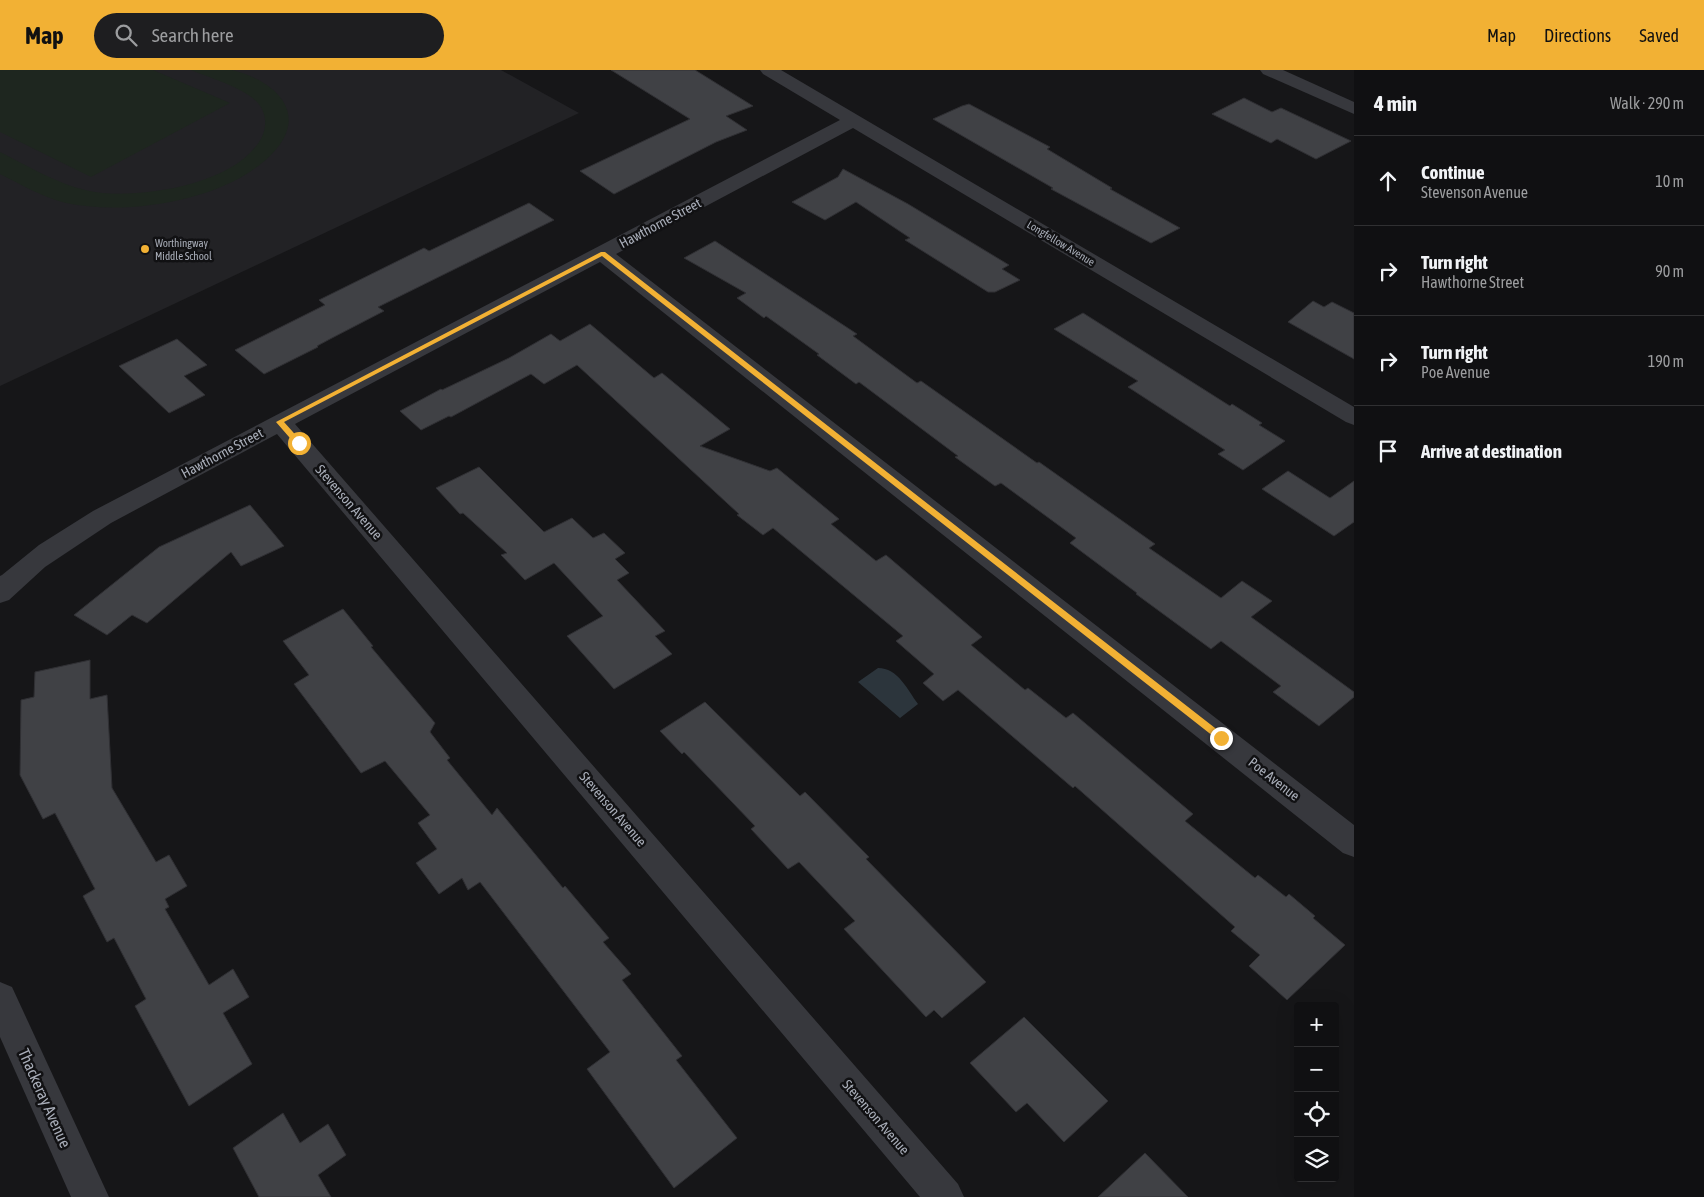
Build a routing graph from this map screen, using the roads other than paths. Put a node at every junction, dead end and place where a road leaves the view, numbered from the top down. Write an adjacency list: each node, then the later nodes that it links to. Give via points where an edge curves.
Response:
1 (769, 70): 4 (street, Longfellow Avenue)
2 (1269, 70): 3 (street)
3 (1354, 109)
4 (854, 120): 5 (street, Hawthorne Street); 6 (street, Longfellow Avenue)
5 (603, 254): 7 (street, Hawthorne Street); 9 (street, Poe Avenue)
6 (1354, 417)
7 (280, 422): 8 (street, Hawthorne Street, via 65,539); 12 (street, Stevenson Avenue)
8 (0, 593)
9 (1354, 843)
10 (0, 998): 11 (street, Thackeray Avenue)
11 (90, 1197)
12 (945, 1197)

